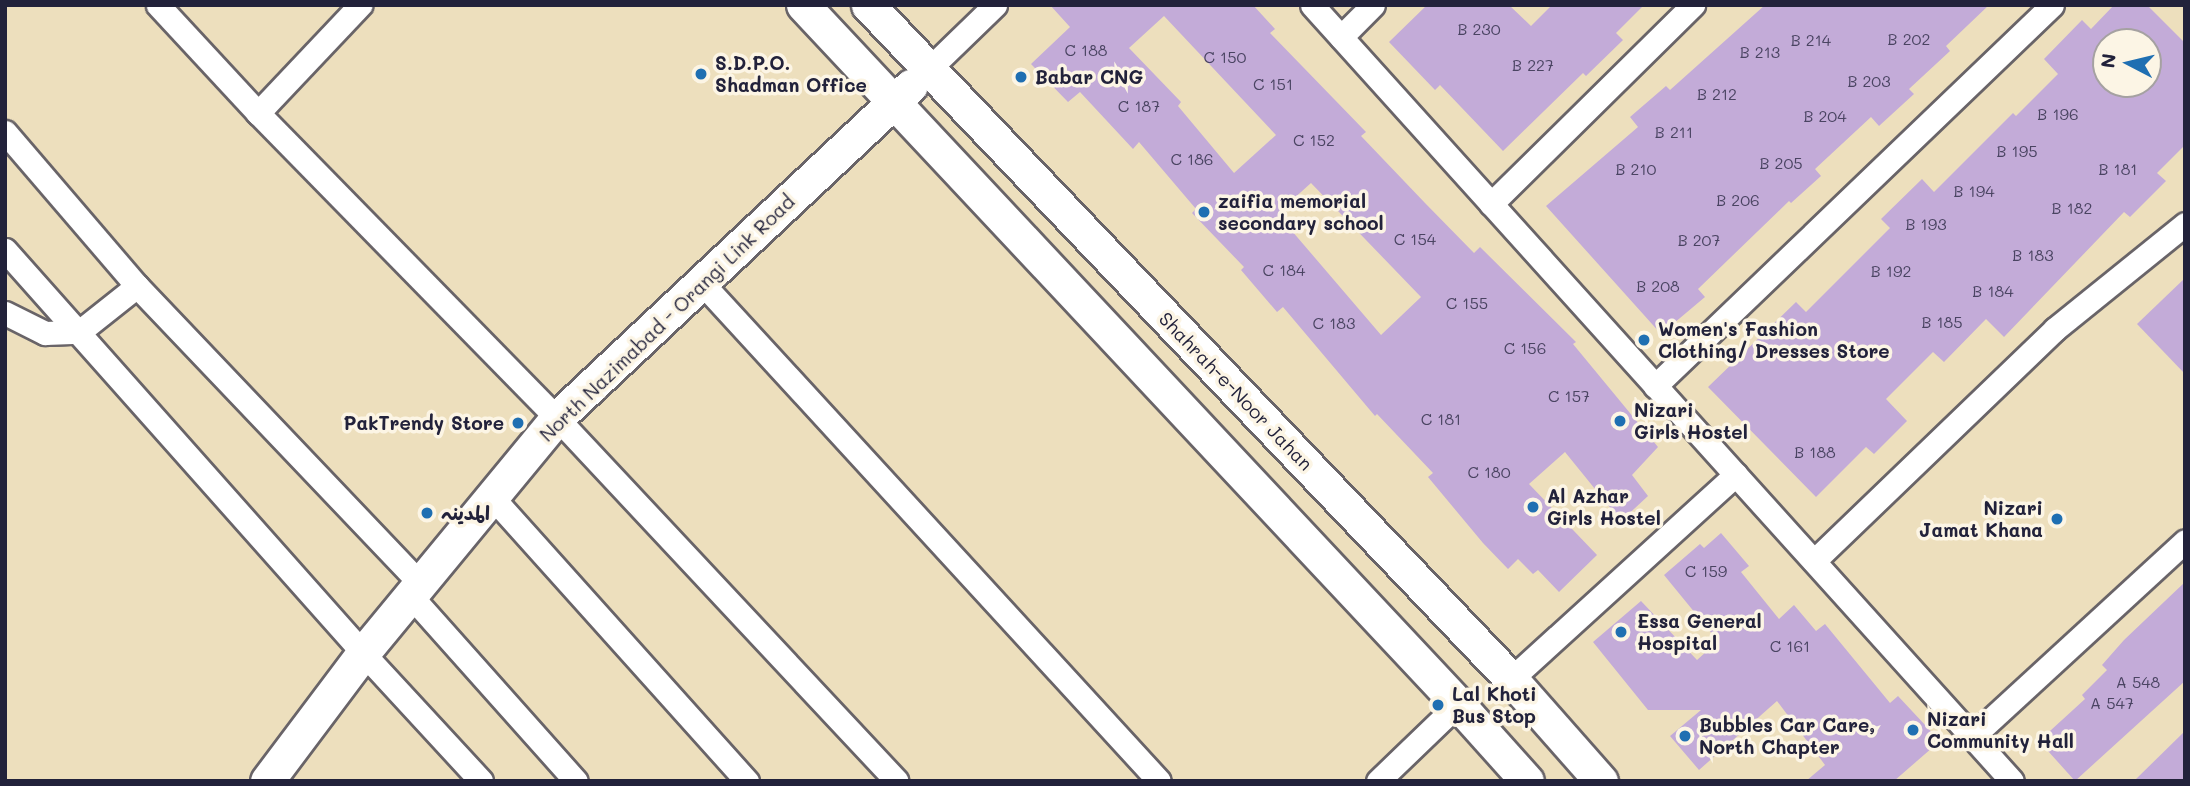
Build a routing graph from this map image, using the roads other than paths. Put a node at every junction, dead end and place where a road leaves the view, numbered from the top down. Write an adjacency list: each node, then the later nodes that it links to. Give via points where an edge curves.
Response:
1 (158, 5): 13 (street)
2 (359, 5): 13 (street)
3 (803, 5): 12 (main road)
4 (868, 5): 11 (main road, Shahrah-e-Noor Jahan)
5 (995, 5): 11 (street)
6 (1312, 5): 10 (street)
7 (1373, 5): 10 (street)
8 (1693, 5): 15 (street)
9 (2052, 5): 22 (street)
10 (1341, 37): 15 (street)
11 (929, 69): 12 (main road, North Nazimabad - Orangi Link Road); 30 (main road, Shahrah-e-Noor Jahan)
12 (894, 101): 18 (main road, North Nazimabad - Orangi Link Road); 31 (main road)
13 (258, 113): 23 (street)
14 (5, 132): 19 (street)
15 (1491, 204): 22 (street)
16 (2185, 224): 27 (street, via 2055,329)
17 (5, 250): 21 (street)
18 (701, 282): 23 (main road, North Nazimabad - Orangi Link Road); 38 (street)
19 (137, 286): 21 (street); 28 (street)
20 (5, 313): 21 (street, via 45,333)
21 (79, 332): 29 (street)
22 (1656, 386): 24 (street)
23 (557, 418): 25 (main road, North Nazimabad - Orangi Link Road); 37 (street)
24 (1736, 474): 27 (street); 30 (street)
25 (492, 497): 28 (main road, North Nazimabad - Orangi Link Road); 36 (street)
26 (2185, 541): 32 (street)
27 (1814, 561): 32 (street)
28 (416, 590): 29 (main road, North Nazimabad - Orangi Link Road); 35 (street)
29 (363, 653): 33 (main road, North Nazimabad - Orangi Link Road); 34 (street)
30 (1511, 679): 41 (main road, Shahrah-e-Noor Jahan)
31 (1458, 704): 39 (street); 40 (main road)
32 (1972, 737): 42 (street)
33 (267, 781)
34 (481, 781)
35 (576, 781)
36 (747, 781)
37 (897, 781)
38 (1159, 781)
39 (1378, 781)
40 (1527, 781)
41 (1601, 781)
42 (2012, 781)

